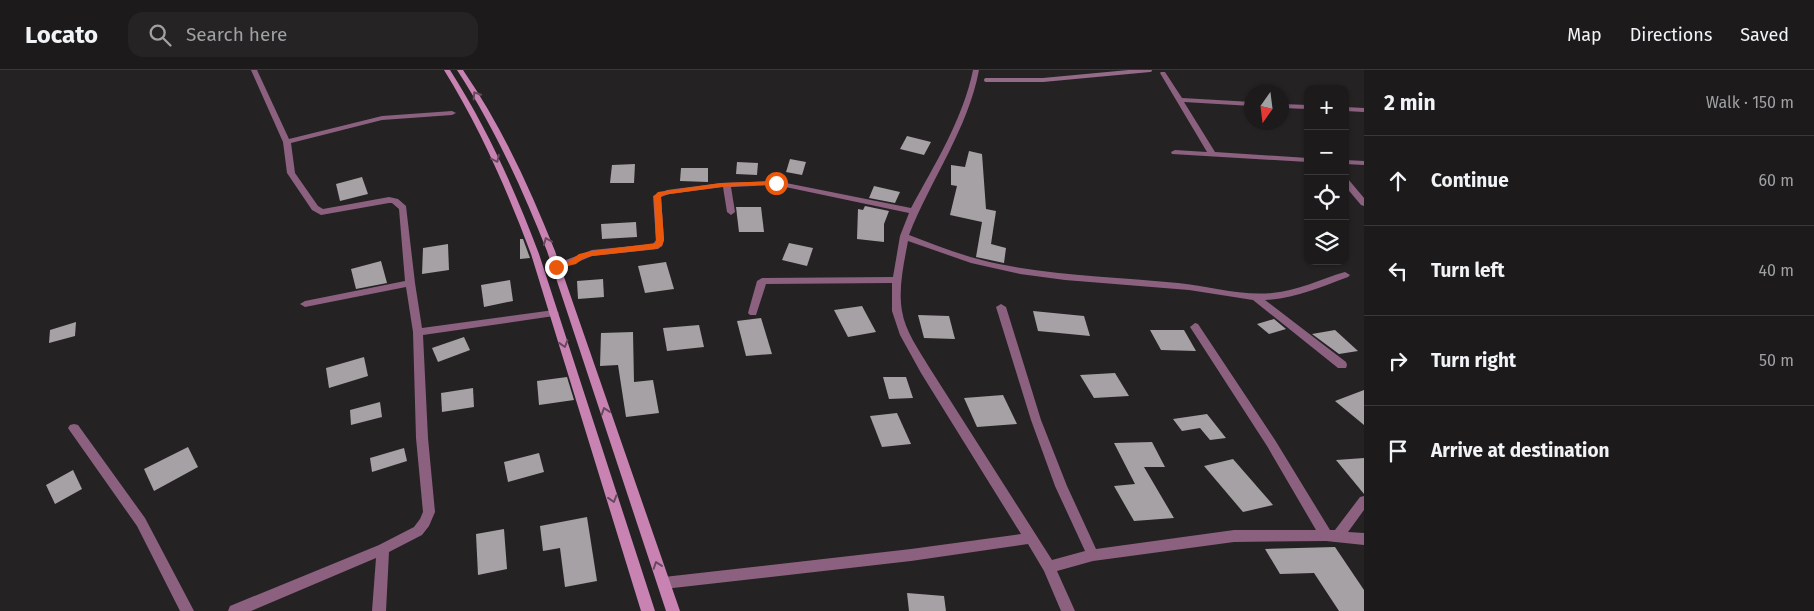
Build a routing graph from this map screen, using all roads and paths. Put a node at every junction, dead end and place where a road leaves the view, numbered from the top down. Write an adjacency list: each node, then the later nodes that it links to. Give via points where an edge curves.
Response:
1 (254, 70): 13 (street)
2 (447, 70): 32 (main road, one-way to 32, via 502,171)
3 (460, 70): 25 (main road, one-way to 3, via 498,133)
4 (976, 70): 22 (street, via 972,91 950,144)
5 (1163, 74): 6 (street)
6 (1179, 100): 7 (street); 15 (street)
7 (1244, 104)
8 (1289, 106): 9 (street)
9 (1304, 107)
10 (1349, 109): 11 (street)
11 (1364, 110)
12 (452, 113): 13 (street, via 382,118)
13 (287, 142): 28 (street, via 291,173 317,210 330,212 380,200 400,203)
14 (1175, 152): 15 (street)
15 (1212, 154): 16 (street)
16 (1304, 160)
17 (1349, 162): 18 (street)
18 (1364, 163)
19 (727, 185): 22 (street, via 784,184); 23 (street); 25 (street, via 657,196 660,240 655,246 592,253)
20 (1349, 186): 21 (street)
21 (1364, 203)
22 (914, 211): 24 (street)
23 (731, 212)
24 (904, 236): 27 (street); 29 (street, via 997,267 1110,282 1182,286)
25 (556, 267): 45 (main road, one-way to 25)
26 (1345, 275): 29 (street, via 1303,290)
27 (897, 280): 33 (street, via 762,281); 40 (street, via 897,311 905,335)
28 (410, 284): 30 (street); 35 (street)
29 (1255, 298): 36 (street)
30 (305, 304)
31 (1001, 307): 43 (street, via 1036,420 1061,486)
32 (554, 313): 35 (street); 49 (main road, one-way to 49)
33 (753, 313)
34 (1196, 327): 39 (street)
35 (418, 332): 42 (street, via 429,512 418,531)
36 (1342, 364)
37 (74, 428): 46 (street, via 141,522)
38 (1364, 501): 39 (street)
39 (1332, 535): 41 (street); 43 (street, via 1234,536)
40 (1032, 538): 44 (street); 45 (street)
41 (1364, 539)
42 (383, 549): 47 (street); 48 (street)
43 (1094, 555): 44 (street)
44 (1049, 567): 51 (street)
45 (664, 583): 50 (main road)
46 (187, 611)
47 (234, 611)
48 (379, 611)
49 (648, 611)
50 (673, 611)
51 (1068, 611)

